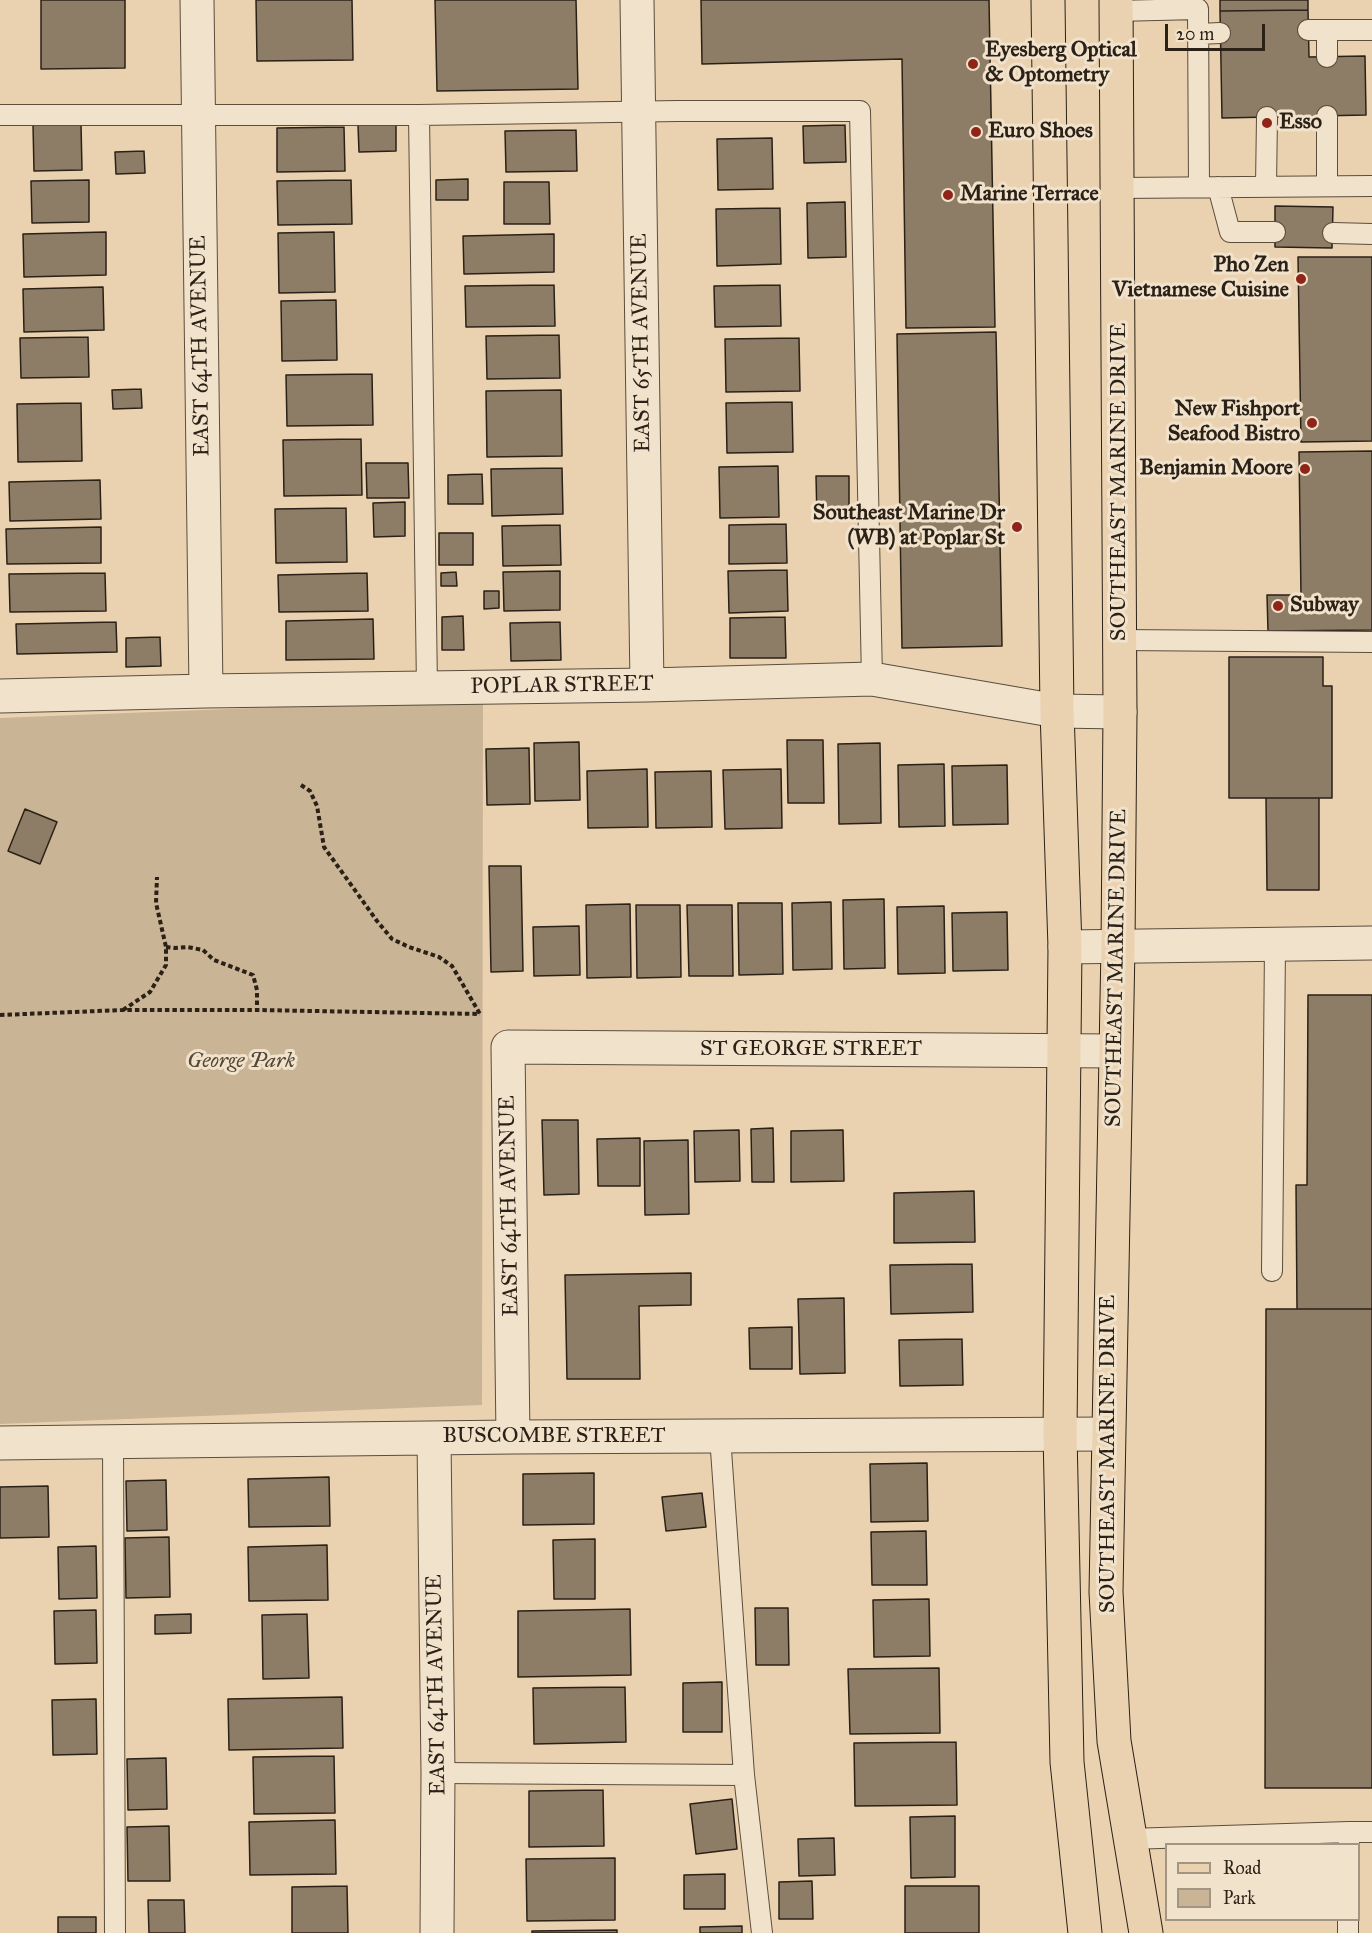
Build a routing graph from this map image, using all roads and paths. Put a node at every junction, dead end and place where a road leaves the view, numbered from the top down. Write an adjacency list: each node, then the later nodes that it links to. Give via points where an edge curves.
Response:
1 (197, 0): 10 (street, EAST 64TH AVENUE)
2 (637, 0): 9 (street, EAST 65TH AVENUE)
3 (1048, 0): 30 (main road, SOUTHEAST MARINE DRIVE)
4 (1116, 6): 7 (lane, via 1198,9); 19 (main road, SOUTHEAST MARINE DRIVE)
5 (1372, 30): 8 (lane, via 1318,30)
6 (1221, 33): 7 (lane)
7 (1199, 34): 18 (lane)
8 (1327, 57)
9 (638, 112): 12 (lane); 25 (lane, via 860,111); 26 (street, EAST 65TH AVENUE)
10 (197, 114): 11 (lane); 12 (lane); 28 (street, EAST 64TH AVENUE)
11 (0, 115)
12 (419, 115): 27 (lane)
13 (1327, 116): 16 (lane)
14 (1267, 117): 15 (lane)
15 (1266, 186): 16 (lane); 18 (lane)
16 (1327, 186): 17 (lane)
17 (1372, 186)
18 (1208, 187): 19 (lane); 20 (lane, via 1230,232)
19 (1118, 188): 23 (main road, SOUTHEAST MARINE DRIVE)
20 (1275, 232)
21 (1333, 233): 22 (lane)
22 (1372, 234)
23 (1121, 640): 24 (lane); 31 (main road, SOUTHEAST MARINE DRIVE)
24 (1372, 642)
25 (872, 679): 26 (street, POPLAR STREET); 30 (street, POPLAR STREET)
26 (647, 685): 27 (street, POPLAR STREET)
27 (427, 687): 28 (street, POPLAR STREET)
28 (206, 691): 29 (street, POPLAR STREET)
29 (0, 696)
30 (1057, 711): 31 (street, POPLAR STREET); 38 (main road, SOUTHEAST MARINE DRIVE)
31 (1120, 712): 37 (main road, SOUTHEAST MARINE DRIVE)
32 (301, 785): 40 (path, via 310,791 317,806 324,847 377,921 392,939 452,966 480,1014)
33 (157, 877): 36 (path, via 156,903)
34 (1372, 943): 35 (street)
35 (1275, 944): 37 (street); 45 (lane)
36 (166, 946): 39 (path, via 166,965 150,992); 40 (path, via 203,950 214,960 254,975)
37 (1118, 946): 38 (street); 43 (main road, SOUTHEAST MARINE DRIVE)
38 (1065, 947): 44 (main road, SOUTHEAST MARINE DRIVE)
39 (123, 1010): 40 (path); 41 (path)
40 (257, 1010)
41 (0, 1015)
42 (508, 1047): 44 (street, ST GEORGE STREET); 49 (street, EAST 64TH AVENUE)
43 (1115, 1051): 44 (street, ST GEORGE STREET); 47 (main road, SOUTHEAST MARINE DRIVE)
44 (1063, 1052): 46 (main road, SOUTHEAST MARINE DRIVE)
45 (1272, 1271)
46 (1060, 1433): 47 (street, BUSCOMBE STREET); 48 (street, BUSCOMBE STREET); 61 (main road, SOUTHEAST MARINE DRIVE, via 1067,1762)
47 (1108, 1434): 57 (main road, SOUTHEAST MARINE DRIVE, via 1106,1592 1114,1741)
48 (720, 1436): 49 (street, BUSCOMBE STREET); 54 (lane)
49 (513, 1437): 50 (street, BUSCOMBE STREET)
50 (434, 1438): 51 (street, BUSCOMBE STREET); 53 (street, EAST 64TH AVENUE)
51 (113, 1441): 52 (street, BUSCOMBE STREET); 58 (lane)
52 (0, 1443)
53 (438, 1773): 54 (lane); 59 (street, EAST 64TH AVENUE)
54 (744, 1775): 60 (lane)
55 (1372, 1832): 56 (lane)
56 (1349, 1838): 57 (lane)
57 (1129, 1839): 62 (main road, SOUTHEAST MARINE DRIVE)
58 (115, 1933)
59 (437, 1933)
60 (762, 1933)
61 (1085, 1933)
62 (1146, 1933)

